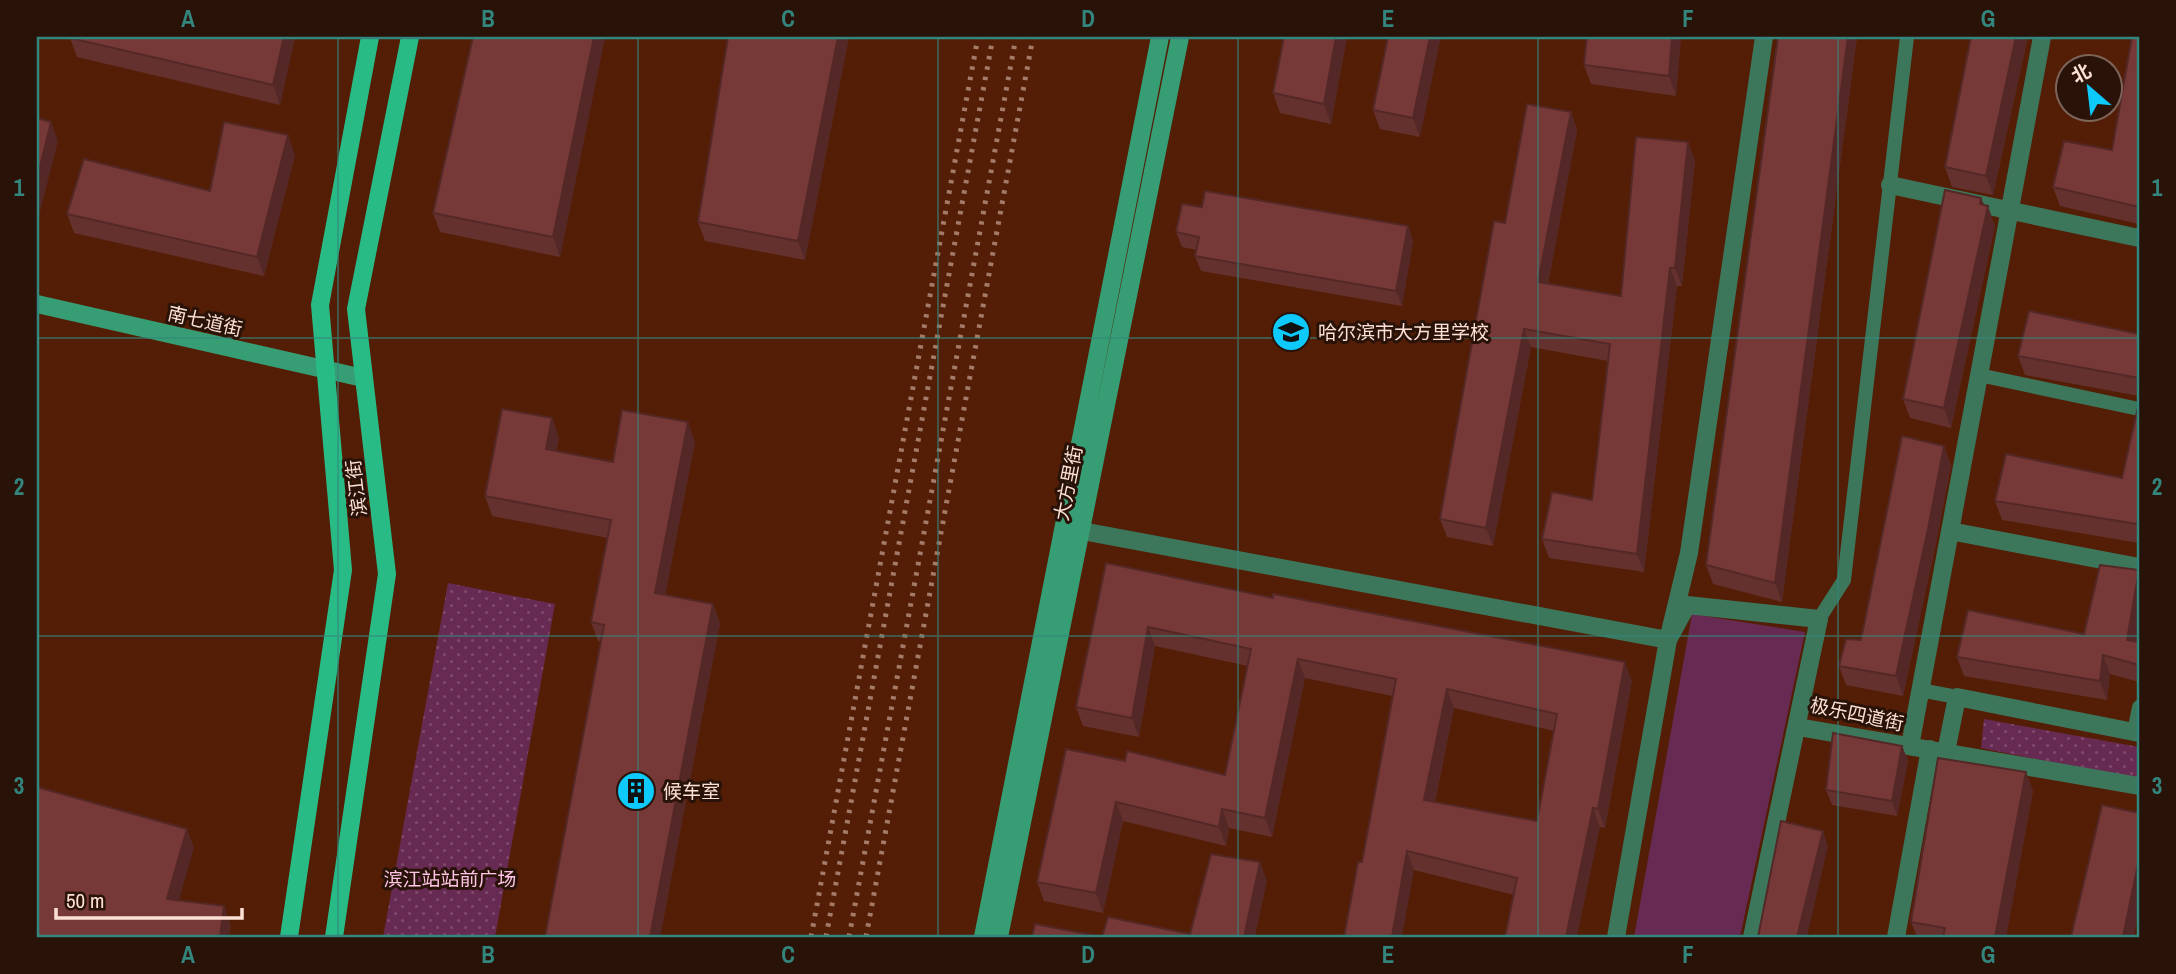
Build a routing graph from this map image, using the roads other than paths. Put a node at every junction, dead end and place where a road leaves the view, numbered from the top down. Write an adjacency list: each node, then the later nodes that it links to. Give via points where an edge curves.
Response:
1 (370, 37): 12 (main road, 滨江街, via 320,305)
2 (410, 37): 14 (main road, 滨江街, via 356,309)
3 (1160, 37): 16 (main road, 大方里街)
4 (1180, 37): 16 (main road, 大方里街)
5 (1764, 37): 20 (street, via 1689,553)
6 (1907, 37): 8 (lane)
7 (2042, 37): 9 (street)
8 (1890, 185): 9 (street); 19 (lane, via 1844,580)
9 (2011, 211): 10 (street); 13 (street)
10 (2139, 238)
11 (37, 304): 12 (main road, 南七道街)
12 (325, 369): 14 (main road, 南七道街); 29 (main road, 滨江街, via 343,570)
13 (1979, 376): 15 (lane); 17 (street)
14 (363, 378): 30 (main road, 滨江街, via 387,574)
15 (2139, 409)
16 (1071, 529): 20 (street); 31 (main road, 大方里街); 32 (main road, 大方里街)
17 (1950, 531): 18 (street); 21 (street)
18 (2139, 567)
19 (1819, 619): 20 (street, via 1687,606); 24 (street, 极乐四道街)
20 (1668, 640): 33 (street)
21 (1920, 690): 22 (lane); 26 (street)
22 (1957, 697): 25 (street); 27 (street)
23 (2139, 707): 25 (lane)
24 (1798, 727): 26 (street, 极乐四道街); 34 (street)
25 (2137, 732)
26 (1910, 746): 27 (street, 极乐四道街)
27 (1938, 751): 28 (street, 极乐四道街); 35 (street)
28 (2139, 786)
29 (289, 937)
30 (334, 937)
31 (983, 937)
32 (999, 937)
33 (1616, 937)
34 (1752, 937)
35 (1896, 937)

